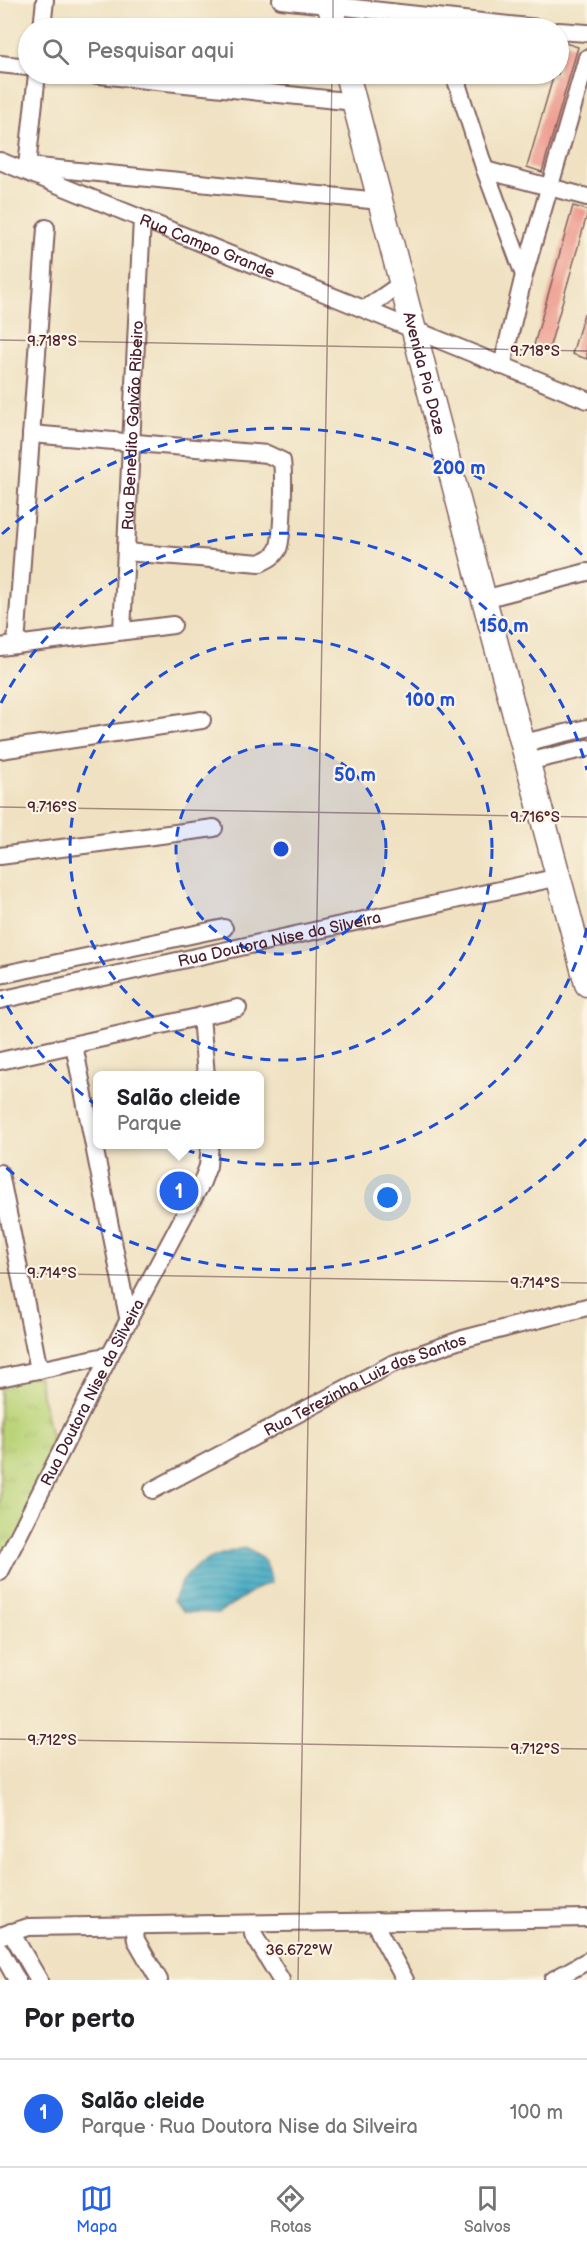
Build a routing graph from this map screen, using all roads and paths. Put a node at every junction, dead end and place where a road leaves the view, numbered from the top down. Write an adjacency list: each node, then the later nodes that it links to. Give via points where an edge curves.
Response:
1 (45, 0): 4 (street)
2 (281, 0): 3 (street)
3 (329, 3): 5 (street); 6 (street)
4 (43, 18)
5 (333, 18)
6 (411, 18)
7 (569, 32): 8 (street)
8 (587, 33)
9 (587, 58): 19 (street)
10 (0, 64): 11 (street)
11 (18, 66)
12 (34, 84): 17 (street)
13 (185, 84): 16 (street)
14 (350, 84): 16 (street, Avenida Pio Doze)
15 (457, 84): 18 (street)
16 (355, 102): 21 (street, Avenida Pio Doze)
17 (13, 164): 21 (street); 22 (street, Rua Campo Grande)
18 (485, 170): 19 (street); 24 (street)
19 (550, 186): 20 (street); 24 (street)
20 (587, 196)
21 (380, 201): 25 (street, Avenida Pio Doze)
22 (142, 219): 26 (street, Rua Campo Grande); 31 (street, Rua Benedito Galvão Ribeiro)
23 (46, 228): 30 (street)
24 (524, 275): 28 (street)
25 (401, 284): 26 (street); 27 (street, Avenida Pio Doze)
26 (365, 309): 27 (street, Rua Campo Grande)
27 (413, 329): 28 (street, Rua Campo Grande); 34 (street, Avenida Pio Doze)
28 (502, 366): 29 (street, Rua Campo Grande)
29 (587, 400)
30 (31, 434): 31 (street); 37 (street)
31 (132, 443): 32 (street, Rua Benedito Galvão Ribeiro); 32 (street, via 267,454 282,461 284,476 279,547 272,558 260,563)
32 (126, 552): 36 (street, Rua Benedito Galvão Ribeiro)
33 (587, 572): 34 (street)
34 (484, 599): 42 (street, Avenida Pio Doze)
35 (173, 625): 36 (street)
36 (122, 631): 37 (street)
37 (8, 646)
38 (202, 720): 41 (street)
39 (587, 728): 42 (street)
40 (587, 748): 42 (street)
41 (0, 750)
42 (525, 753): 45 (street, Avenida Pio Doze)
43 (214, 828): 44 (street)
44 (0, 856)
45 (559, 877): 48 (street, Avenida Pio Doze); 49 (street, Rua Doutora Nise da Silveira)
46 (224, 928): 47 (street)
47 (0, 975)
48 (587, 984)
49 (0, 1000)
50 (238, 1008): 51 (street)
51 (201, 1016): 52 (street); 54 (street)
52 (74, 1045): 53 (street); 55 (street)
53 (0, 1061)
54 (206, 1071)
55 (93, 1141)
56 (95, 1149): 60 (street)
57 (210, 1149): 60 (street, Rua Doutora Nise da Silveira, via 202,1182)
58 (0, 1173): 62 (street)
59 (587, 1307): 64 (street, Rua Terezinha Luiz dos Santos, via 464,1339 392,1364)
60 (129, 1322): 61 (street, Rua Doutora Nise da Silveira)
61 (111, 1354): 62 (street); 65 (street, Rua Doutora Nise da Silveira)
62 (39, 1370): 63 (street)
63 (0, 1378)
64 (153, 1490)
65 (0, 1572)
66 (587, 1918): 67 (street)
67 (377, 1922): 68 (street); 77 (street)
68 (251, 1924): 69 (street); 76 (street)
69 (134, 1926): 70 (street, via 28,1927); 75 (street, via 136,1940)
70 (5, 1934): 74 (street)
71 (0, 1950): 73 (street)
72 (587, 1960): 78 (street)
73 (17, 1980)
74 (39, 1980)
75 (159, 1980)
76 (281, 1980)
77 (405, 1980)
78 (554, 1980)

